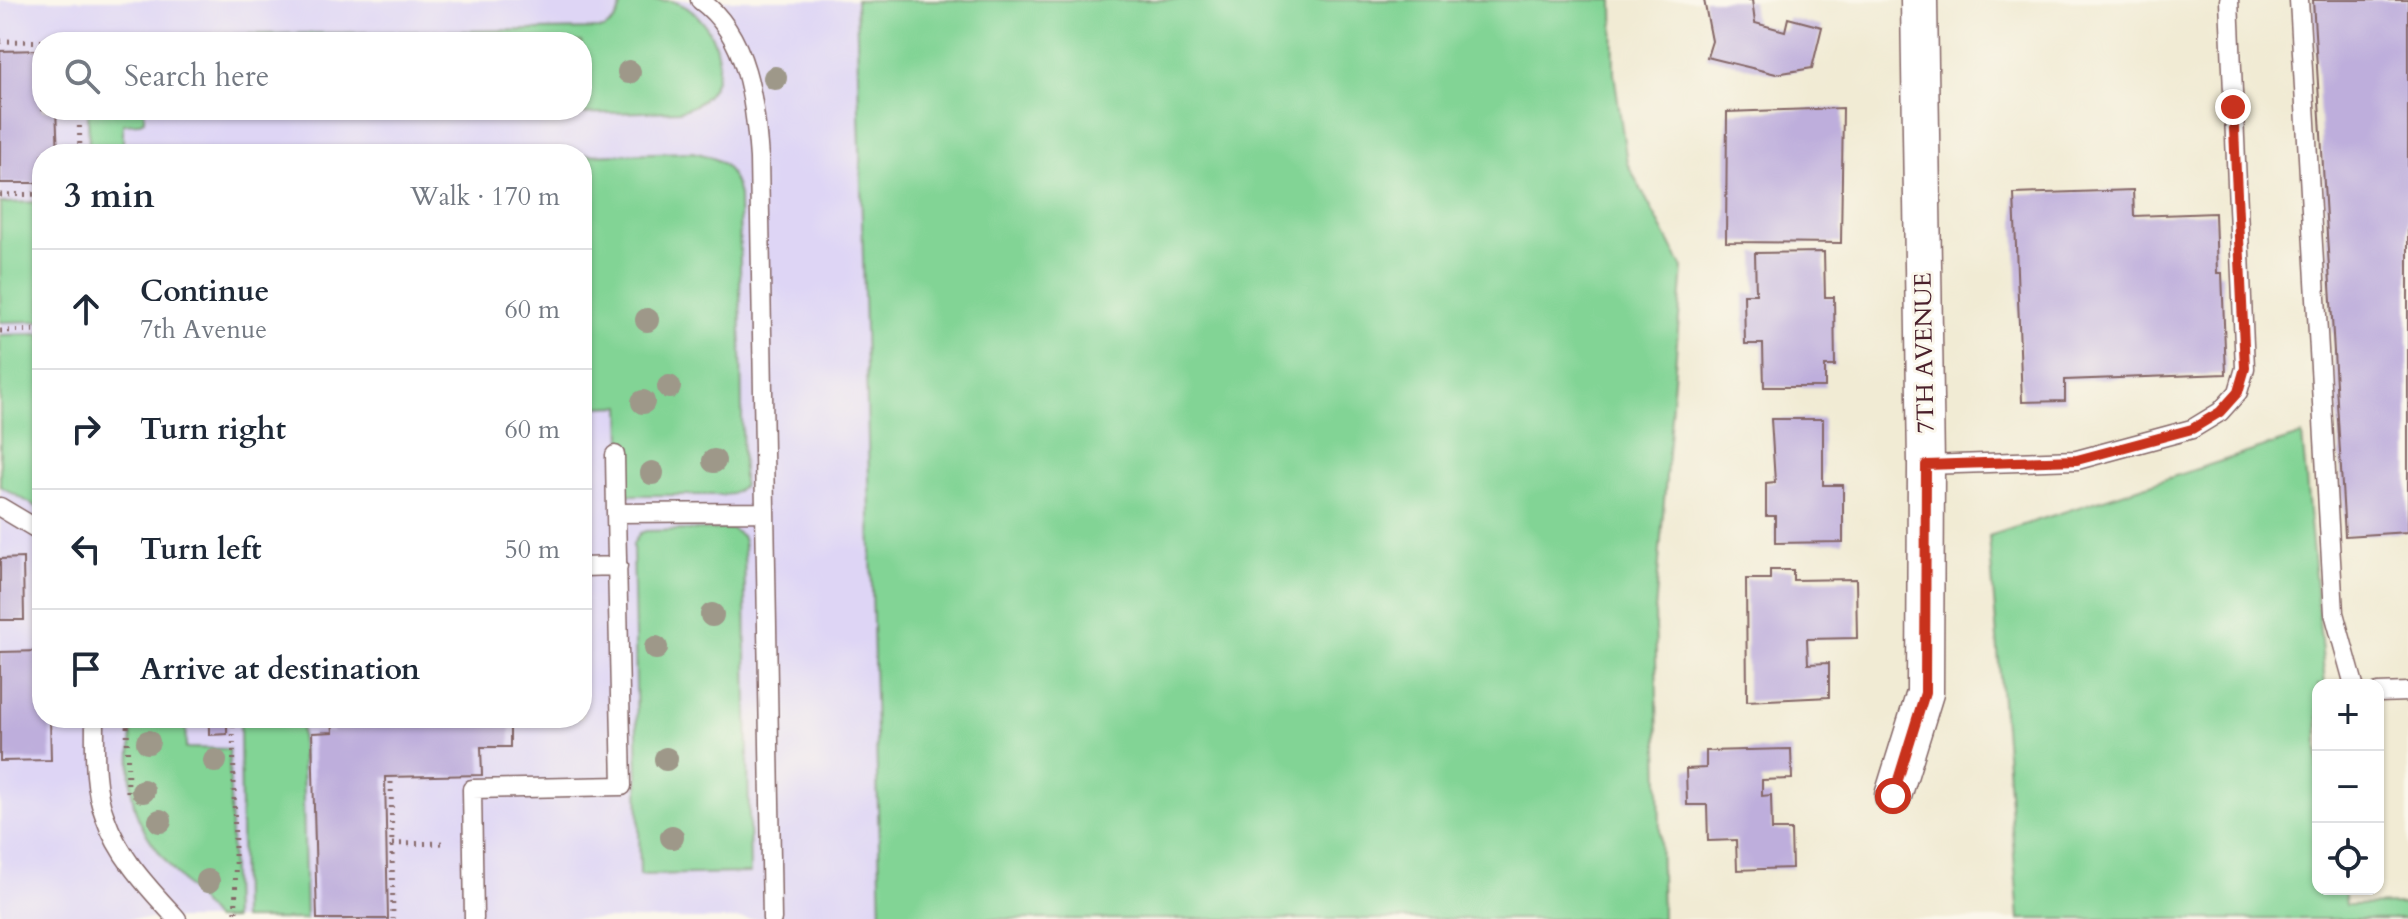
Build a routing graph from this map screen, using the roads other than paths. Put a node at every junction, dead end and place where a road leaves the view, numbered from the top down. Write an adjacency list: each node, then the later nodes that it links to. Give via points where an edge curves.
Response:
1 (700, 0): 8 (lane, via 726,24 739,48 757,130)
2 (1919, 0): 6 (street, 7TH AVENUE)
3 (2229, 0): 6 (lane, via 2245,368 2238,392 2220,412 2192,429 2077,460)
4 (2299, 0): 13 (lane, via 2334,613)
5 (615, 455): 9 (lane)
6 (1926, 465): 17 (street, 7TH AVENUE, via 1925,693)
7 (0, 507): 10 (lane)
8 (765, 512): 9 (lane); 20 (lane)
9 (616, 513): 11 (lane)
10 (32, 526)
11 (618, 566): 12 (lane); 19 (lane, via 622,786 472,789)
12 (592, 567)
13 (2352, 679)
14 (2408, 692): 15 (lane)
15 (2384, 693)
16 (95, 728): 18 (lane, via 104,815 118,848)
17 (1893, 796)
18 (177, 919)
19 (474, 919)
20 (772, 919)

